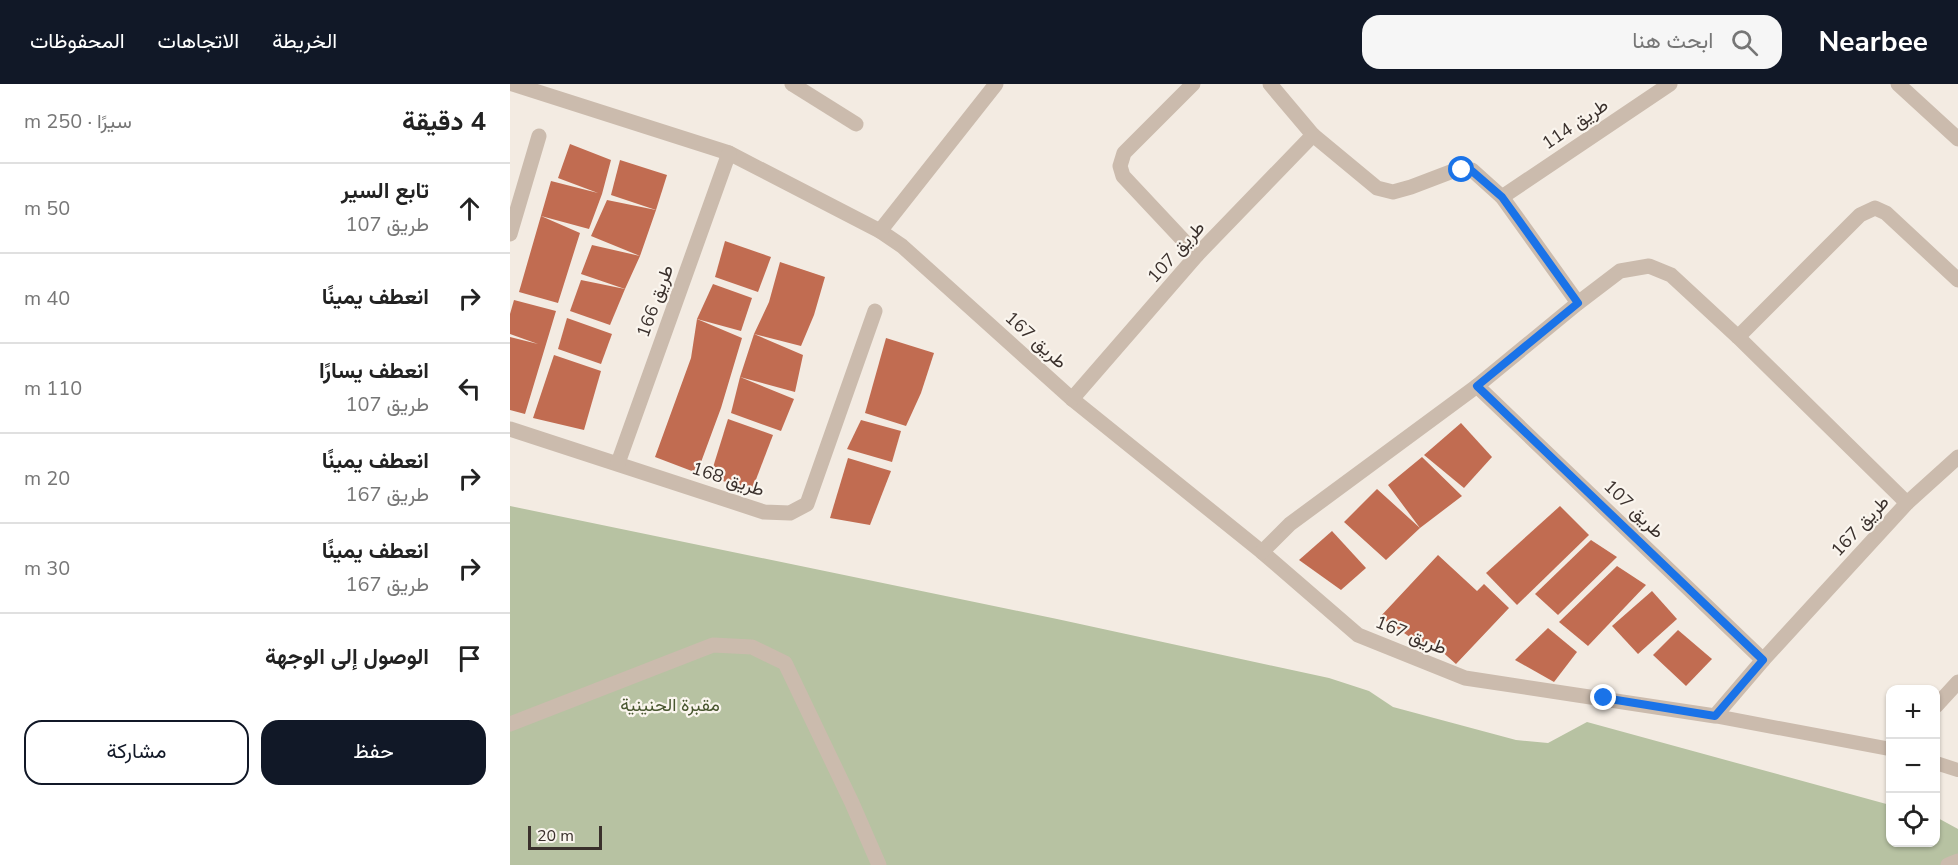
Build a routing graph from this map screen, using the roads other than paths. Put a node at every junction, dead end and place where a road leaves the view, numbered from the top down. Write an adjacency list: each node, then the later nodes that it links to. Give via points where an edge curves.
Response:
1 (513, 84): 8 (street, طريق 167)
2 (792, 84): 9 (street)
3 (996, 84): 15 (street)
4 (1193, 84): 17 (street, via 1124,153 1120,166 1123,176)
5 (1270, 84): 10 (street)
6 (1670, 84): 14 (street, طريق 114)
7 (1898, 84): 12 (street)
8 (555, 91): 13 (street, طريق 167)
9 (856, 124)
10 (1313, 135): 14 (street, via 1377,188 1393,192 1462,170 1472,171); 17 (street, طريق 107)
11 (539, 136): 16 (street)
12 (1958, 139)
13 (729, 153): 15 (street, طريق 167); 26 (street, طريق 166)
14 (1502, 197): 19 (street)
15 (880, 231): 23 (street, طريق 167, via 902,246)
16 (510, 234)
17 (1197, 255): 23 (street, طريق 107)
18 (1958, 280): 21 (street, via 1886,213 1875,208 1860,215)
19 (1578, 303): 21 (street, via 1620,271 1649,266 1671,275); 22 (street)
20 (875, 311): 26 (street, طريق 168, via 807,504 790,513 764,512)
21 (1738, 337): 27 (street)
22 (1477, 386): 28 (street, via 1290,524); 29 (street, طريق 107)
23 (1072, 399): 28 (street, طريق 167)
24 (510, 429): 26 (street, طريق 168)
25 (1958, 457): 27 (street, طريق 167)
26 (618, 463)
27 (1907, 503): 29 (street, طريق 167)
28 (1262, 552): 32 (street, طريق 167, via 1358,635 1465,678)
29 (1763, 660): 32 (street, طريق 167)
30 (1958, 682): 31 (street)
31 (1940, 701)
32 (1715, 716): 34 (lane)
33 (510, 724): 38 (street, via 714,645 752,646 785,663)
34 (1886, 748)
35 (1940, 765): 36 (lane)
36 (1958, 770)
37 (1958, 861): 39 (street)
38 (879, 865)
39 (1948, 865)

